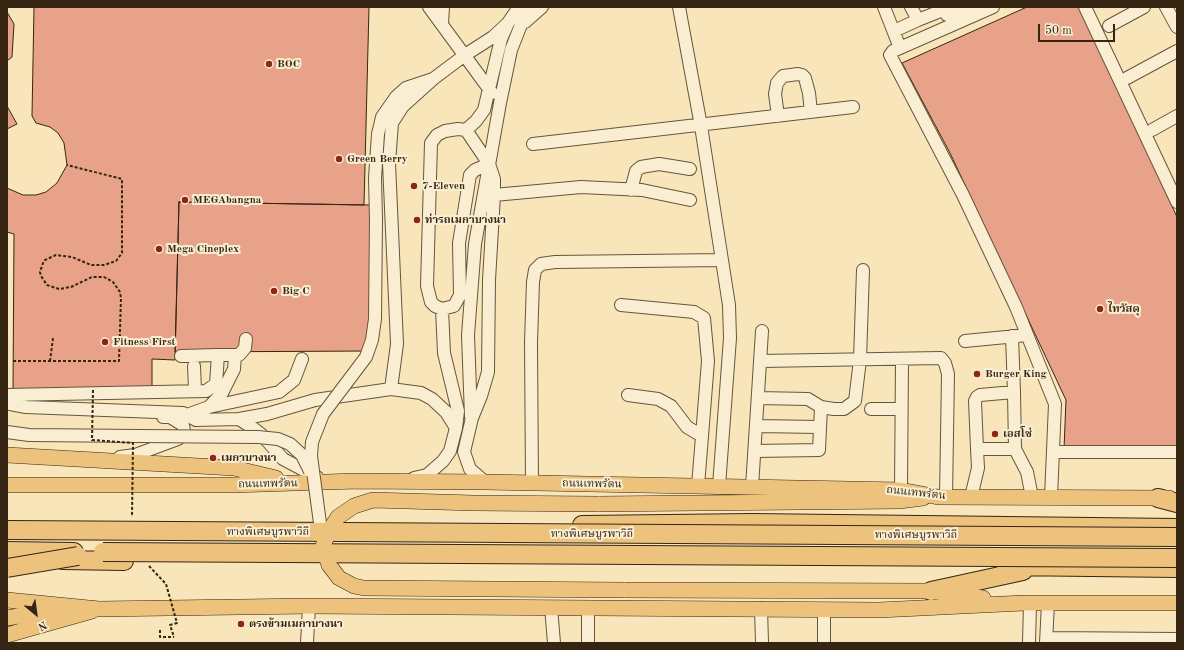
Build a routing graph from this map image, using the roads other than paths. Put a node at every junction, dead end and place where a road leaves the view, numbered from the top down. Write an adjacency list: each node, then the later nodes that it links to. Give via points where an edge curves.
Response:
1 (429, 7): 16 (street)
2 (443, 7): 16 (street)
3 (519, 7): 17 (street)
4 (528, 7): 17 (street)
5 (542, 7): 17 (street)
6 (679, 7): 32 (street)
7 (884, 7): 20 (street)
8 (911, 7): 15 (street)
9 (971, 7): 14 (street, via 947,15)
10 (994, 7): 21 (street)
11 (1085, 7): 41 (street)
12 (1144, 7): 18 (street)
13 (1166, 7): 19 (street)
14 (942, 8): 15 (street)
15 (918, 20): 20 (street)
16 (442, 24): 23 (street)
17 (513, 26): 23 (street); 26 (street, via 501,39); 27 (street, via 511,50)
18 (1109, 26)
19 (1177, 27)
20 (894, 32): 21 (street)
21 (900, 48): 47 (street, via 890,55 963,195)
22 (1177, 51): 24 (street)
23 (465, 55): 25 (street); 26 (street)
24 (1127, 78)
25 (432, 79): 59 (street, via 403,106 392,123 389,163 397,344); 91 (street, bridge, via 406,88 382,117 378,134 375,178 375,319 372,340 366,358 322,414 316,429 311,456)
26 (490, 90): 27 (street); 33 (street, via 484,110)
27 (500, 103): 36 (street)
28 (853, 107): 29 (street)
29 (811, 112): 30 (street); 30 (street, via 805,78 798,74 783,76 776,83)
30 (778, 116): 32 (street)
31 (1177, 116): 34 (street)
32 (701, 126): 35 (street); 42 (street)
33 (466, 130): 36 (street); 45 (street, via 445,131 437,135 431,143 427,286 431,302)
34 (1152, 130)
35 (533, 144)
36 (489, 164): 39 (street, via 494,179); 45 (street, via 470,175 459,243 460,295 454,306); 72 (street, via 475,244 470,320)
37 (690, 169): 38 (street, via 659,164 641,167 636,171)
38 (631, 190): 39 (street, via 581,187); 40 (street)
39 (494, 195): 72 (street, via 489,280 488,372)
40 (690, 200)
41 (1177, 202)
42 (722, 260): 88 (street, via 562,261 541,264 535,270 531,342); 93 (street, via 729,306 730,338)
43 (863, 270): 56 (street)
44 (621, 306): 78 (street, via 694,312 704,318 708,361)
45 (442, 309): 76 (street, via 444,353 458,411)
46 (762, 331): 57 (street)
47 (1027, 335): 48 (street); 82 (street, via 1055,404)
48 (1012, 336): 50 (street); 61 (street)
49 (246, 339): 53 (street, via 245,348)
50 (965, 341)
51 (218, 355): 52 (street); 53 (street); 60 (street, via 216,384 206,391)
52 (181, 356)
53 (235, 356): 66 (street, via 230,380)
54 (302, 359): 66 (street, via 294,380 279,392)
55 (902, 359): 56 (street); 69 (street); 96 (street, via 941,358 947,368)
56 (860, 360): 57 (street); 67 (street, via 855,401 844,409)
57 (760, 361): 64 (street)
58 (194, 366): 60 (street)
59 (391, 389): 73 (street, via 315,400); 76 (street, via 421,393 432,399 446,412)
60 (195, 390): 62 (street)
61 (1014, 392): 79 (street, via 980,394 977,397); 80 (street)
62 (7, 395)
63 (628, 395): 78 (street, via 658,399 671,406 687,427)
64 (758, 398): 67 (street, via 808,399); 74 (street)
65 (7, 400): 71 (street, via 10,404 26,407)
66 (209, 407): 71 (street)
67 (821, 407): 75 (street)
68 (871, 409): 69 (street)
69 (901, 409): 95 (street)
70 (7, 411): 85 (street, via 97,417 170,417 183,425 184,431 178,439 135,455)
71 (188, 415): 73 (street, via 196,420)
72 (472, 418): 87 (street, via 464,452 470,469)
73 (239, 420): 91 (street, via 258,432 283,459)
74 (756, 426): 75 (street); 81 (street)
75 (820, 427): 81 (street, via 819,450)
76 (456, 428): 86 (street, via 450,451 428,475)
77 (7, 432): 91 (street, bridge, via 29,435 278,439 290,444 302,455)
78 (702, 436): 92 (street)
79 (977, 449): 80 (street); 97 (street, via 978,468)
80 (1015, 449): 98 (street, via 1027,472)
81 (754, 451): 94 (street)
82 (1053, 452): 83 (street); 99 (street)
83 (1177, 452)
84 (7, 454): 85 (main road)
85 (101, 459): 89 (main road, via 234,468)
86 (397, 482): 87 (main road, ถนนเทพรัตน); 91 (main road, ถนนเทพรัตน)
87 (485, 482): 88 (main road, ถนนเทพรัตน)
88 (532, 483): 92 (main road, ถนนเทพรัตน)
89 (296, 484): 90 (main road, ถนนเทพรัตน); 91 (main road, ถนนเทพรัตน)
90 (7, 485)
91 (321, 485): 109 (street, bridge)
92 (698, 486): 93 (main road, ถนนเทพรัตน)
93 (719, 486): 94 (main road, ถนนเทพรัตน)
94 (752, 487): 95 (main road, ถนนเทพรัตน)
95 (901, 490): 96 (main road, ถนนเทพรัตน)
96 (942, 497): 97 (main road, ถนนเทพรัตน); 109 (main road, bridge, via 899,501 598,504 373,500 354,506 338,518 329,531)
97 (971, 497): 98 (main road, ถนนเทพรัตน)
98 (1032, 497): 99 (main road, ถนนเทพรัตน)
99 (1051, 498): 100 (main road, ถนนเทพรัตน)
100 (1158, 498): 101 (main road, ถนนเทพรัตน); 102 (highway)
101 (1177, 498)
102 (1177, 503)
103 (7, 518): 107 (highway, bridge)
104 (7, 525): 105 (highway, via 456,526 752,523)
105 (1177, 528)
106 (7, 530): 107 (highway, ทางพิเศษบูรพาวิถี, bridge)
107 (102, 531): 108 (highway, ทางพิเศษบูรพาวิถี, bridge)
108 (1177, 537)
109 (324, 546): 117 (main road, bridge, via 329,565 339,578 364,588)
110 (7, 551): 111 (highway, ทางพิเศษบูรพาวิถี)
111 (103, 552): 112 (highway, ทางพิเศษบูรพาวิถี, bridge); 115 (highway, bridge)
112 (1177, 558)
113 (7, 561): 114 (highway)
114 (1043, 566): 116 (highway); 117 (highway)
115 (7, 568)
116 (1177, 568)
117 (930, 591): 119 (main road)
118 (7, 600): 122 (main road)
119 (1027, 603): 120 (main road); 128 (main road, via 878,610); 138 (street)
120 (1048, 603): 121 (main road); 132 (street)
121 (1177, 603)
122 (73, 606): 127 (main road); 129 (main road)
123 (309, 606): 124 (main road); 127 (main road); 133 (street)
124 (552, 607): 125 (main road); 134 (street)
125 (588, 607): 126 (main road); 135 (street)
126 (761, 608): 128 (main road); 136 (street)
127 (99, 609): 130 (main road)
128 (824, 609): 137 (street)
129 (7, 618)
130 (11, 637)
131 (1177, 638): 132 (street)
132 (1046, 640)
133 (307, 643)
134 (554, 643)
135 (588, 643)
136 (762, 643)
137 (824, 643)
138 (1029, 643)

